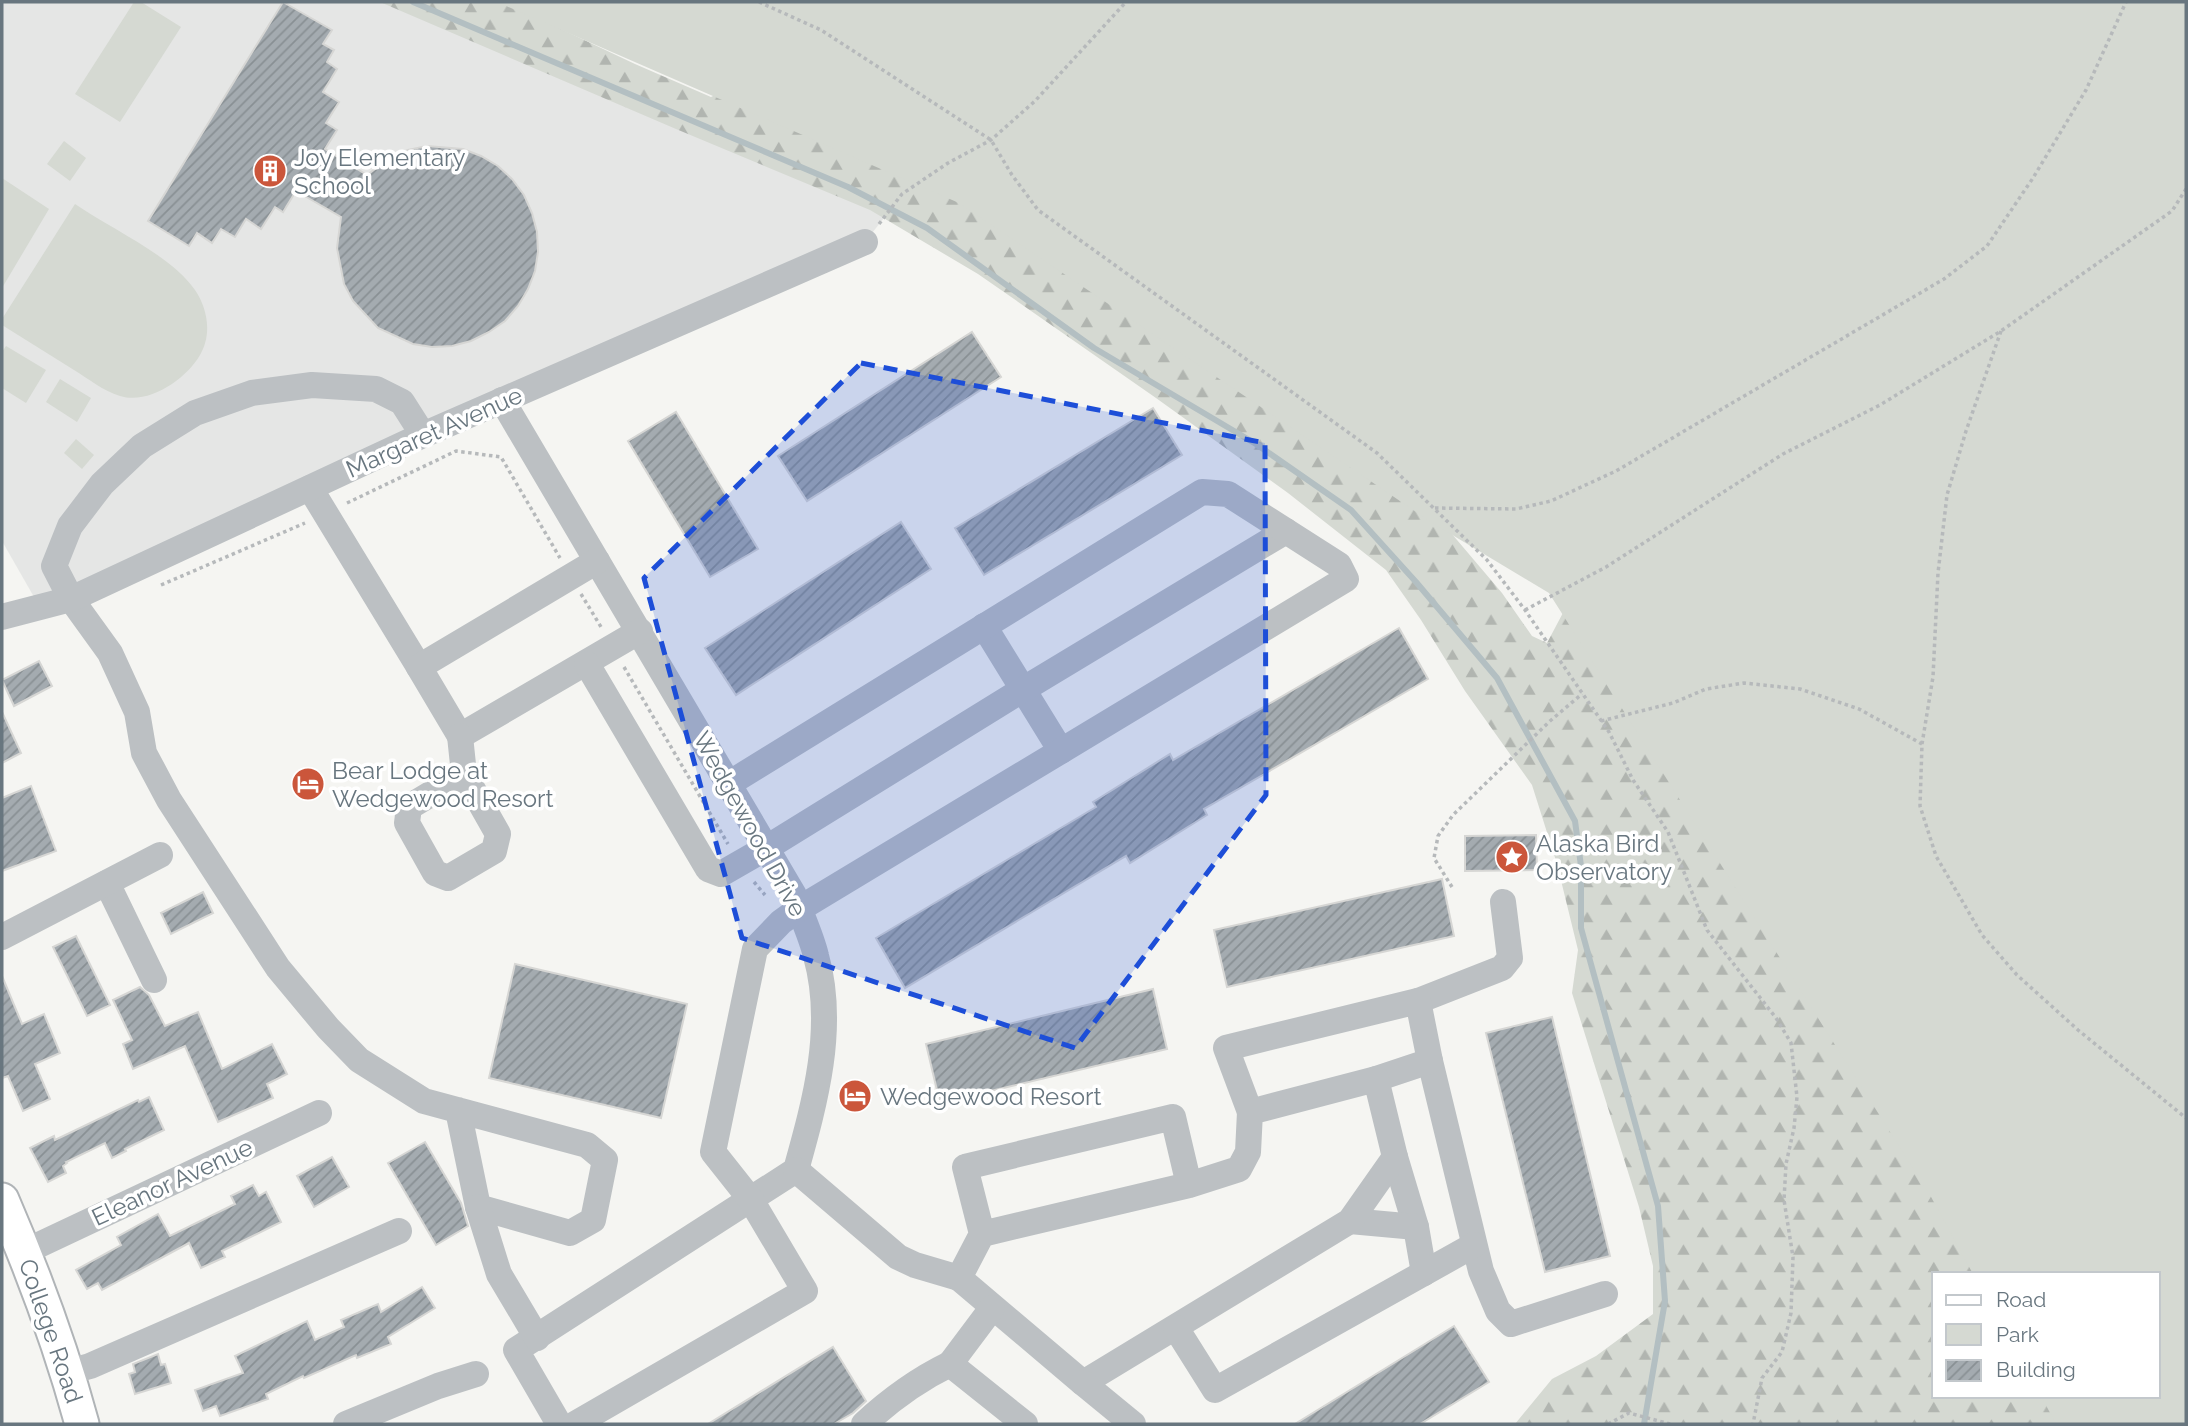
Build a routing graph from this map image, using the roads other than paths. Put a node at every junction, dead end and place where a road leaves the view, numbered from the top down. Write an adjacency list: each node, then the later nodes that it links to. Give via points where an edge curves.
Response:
1 (871, 235): 2 (street, Margaret Avenue)
2 (502, 400): 3 (street, Margaret Avenue); 6 (street, Wedgewood Drive)
3 (423, 435): 4 (street, Margaret Avenue); 7 (street, via 402,402 376,389 288,388 252,393 195,413 142,446 102,484 70,526 54,566)
4 (310, 488): 7 (street, Margaret Avenue); 12 (street)
5 (1286, 531): 9 (street, via 1228,494 1202,492); 13 (street); 15 (street, via 1339,565 1346,579)
6 (597, 561): 10 (street, Wedgewood Drive); 12 (street)
7 (71, 599): 8 (street, Margaret Avenue); 28 (street, via 110,653 136,712 144,753 169,800 278,968 359,1060 424,1101)
8 (2, 617)
9 (984, 626): 13 (street); 17 (street)
10 (640, 631): 11 (street); 17 (street, Wedgewood Drive)
11 (587, 664): 14 (street); 18 (street, via 708,869 721,874)
12 (419, 667): 14 (street)
13 (1022, 690): 15 (street); 18 (street)
14 (460, 736): 16 (street)
15 (1061, 751): 22 (street)
16 (464, 774)
17 (730, 783): 18 (street, Wedgewood Drive)
18 (768, 847): 22 (street, Wedgewood Drive)
19 (160, 855): 20 (street)
20 (107, 883): 23 (street); 24 (street)
21 (1503, 902): 25 (street, via 1510,958 1502,968)
22 (790, 916): 32 (street, Wedgewood Drive, via 817,957 824,1005 820,1073); 34 (street, via 755,949 713,1152)
23 (2, 937)
24 (154, 980)
25 (1418, 1001): 26 (street); 29 (street, via 1226,1048)
26 (1430, 1061): 27 (street); 41 (street)
27 (1376, 1079): 29 (street); 31 (street)
28 (458, 1111): 36 (street); 36 (street, via 587,1145 605,1160 593,1220 570,1233)
29 (1250, 1112): 33 (street, via 1248,1152 1239,1169)
30 (319, 1113): 42 (street, Eleanor Avenue)
31 (1395, 1157): 37 (street); 38 (street)
32 (796, 1170): 34 (street); 44 (street, via 898,1257)
33 (1189, 1185): 40 (street); 40 (street, via 1173,1117 1147,1123 965,1167)
34 (751, 1199): 48 (street); 56 (street, via 805,1291)
35 (2, 1200): 42 (main road, College Road)
36 (478, 1207): 48 (street, via 499,1274)
37 (1350, 1221): 38 (street); 47 (street)
38 (1416, 1227): 43 (street)
39 (400, 1231): 50 (street)
40 (982, 1234): 44 (street)
41 (1474, 1245): 43 (street); 45 (street, via 1498,1311 1511,1324)
42 (24, 1252): 50 (main road, College Road)
43 (1424, 1273): 47 (street, via 1215,1390)
44 (959, 1278): 46 (street)
45 (1605, 1294)
46 (992, 1308): 49 (street); 52 (street)
47 (1176, 1328): 52 (street)
48 (537, 1338): 55 (street, via 516,1350)
49 (950, 1364): 57 (street, via 890,1400); 58 (street)
50 (68, 1372): 53 (main road, College Road)
51 (475, 1374): 54 (street)
52 (1083, 1382): 59 (street)
53 (82, 1424)
54 (346, 1424)
55 (559, 1424)
56 (575, 1424)
57 (864, 1424)
58 (1026, 1424)
59 (1133, 1424)

